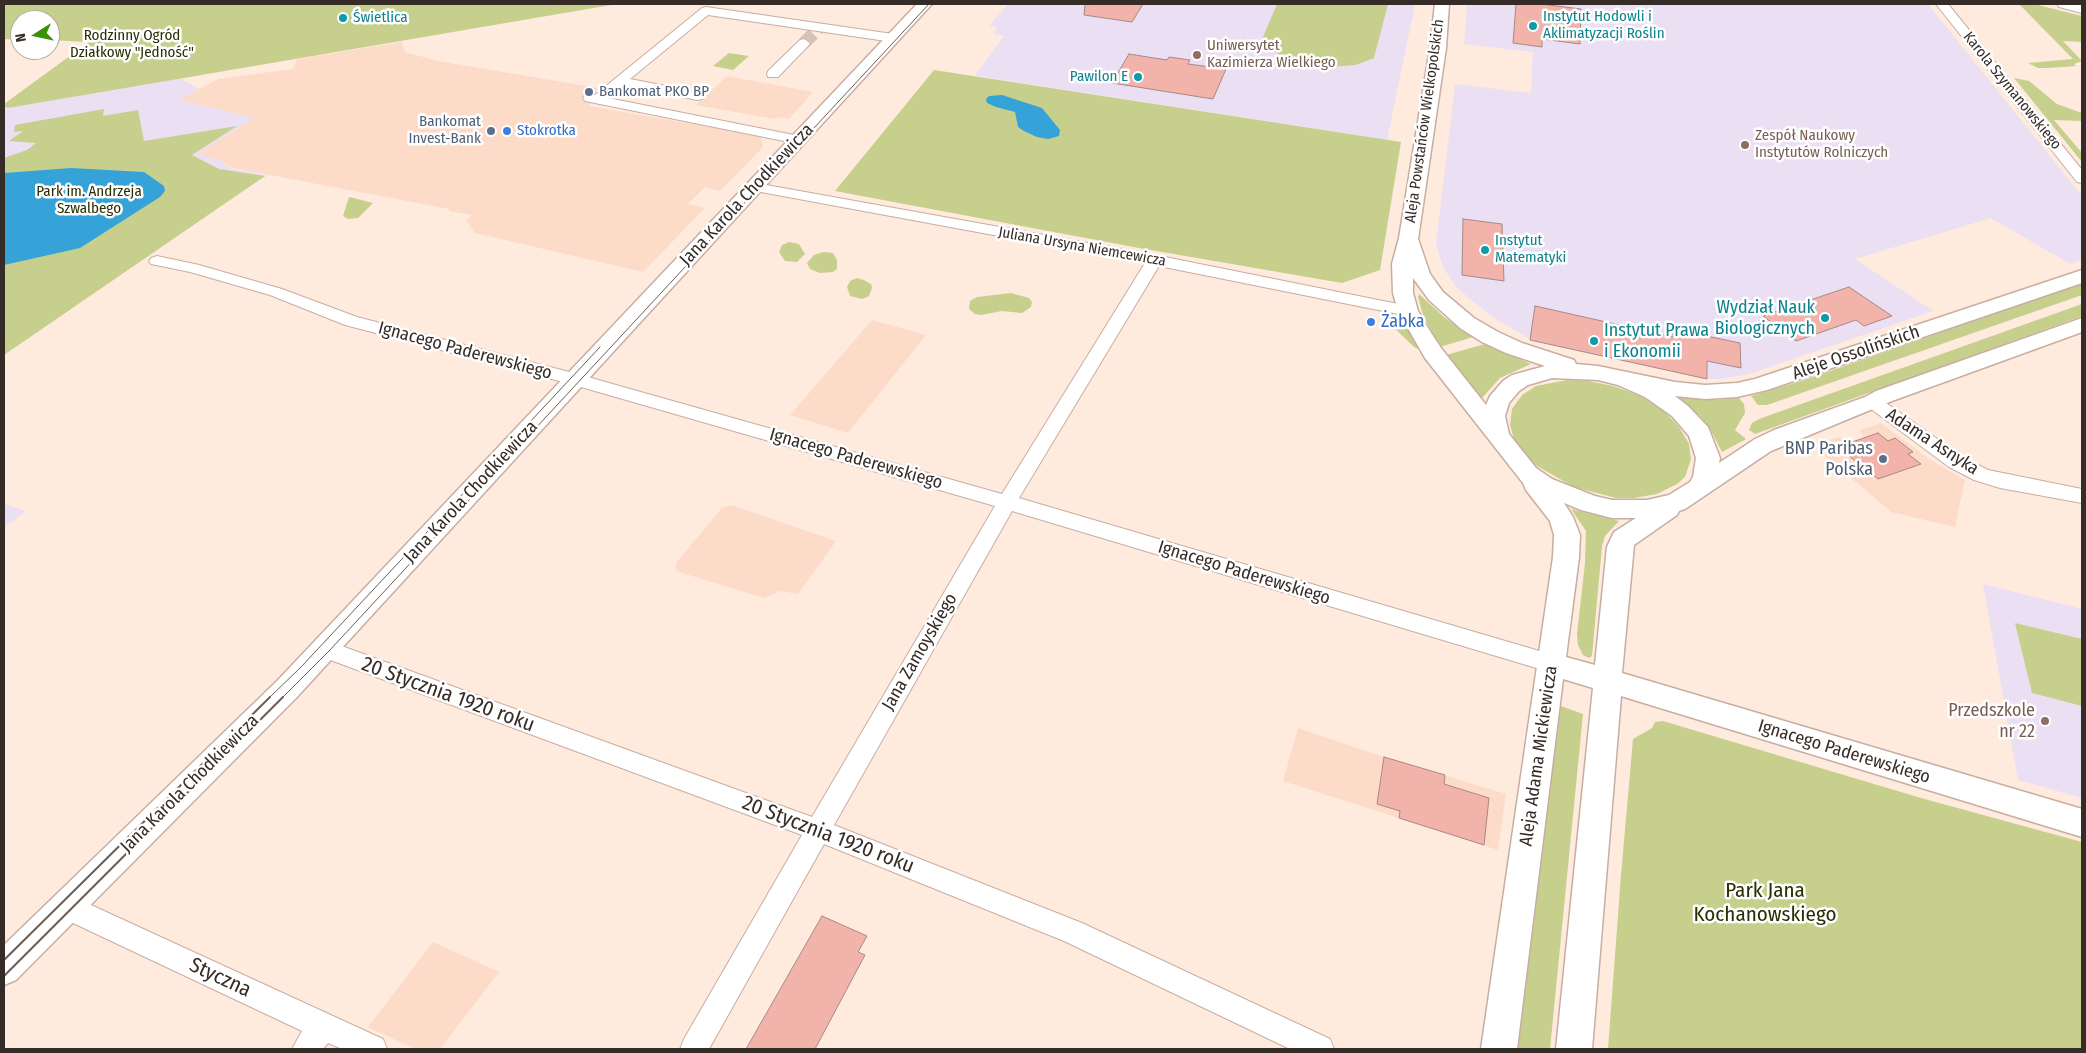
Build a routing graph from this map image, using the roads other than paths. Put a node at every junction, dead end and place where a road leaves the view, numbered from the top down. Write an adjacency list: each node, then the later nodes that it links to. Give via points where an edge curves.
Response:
1 (926, 4): 9 (street, Jana Karola Chodkiewicza)
2 (1442, 4): 17 (street, Aleja Powstańców Wielkopolskich)
3 (1942, 4): 15 (street, Karola Szymanowskiego)
4 (2063, 4): 7 (street)
5 (753, 6): 8 (street)
6 (711, 7): 9 (street, via 819,28); 12 (street)
7 (2082, 9)
8 (767, 10)
9 (893, 38): 14 (street, Jana Karola Chodkiewicza)
10 (804, 43): 11 (street)
11 (772, 74)
12 (620, 81): 13 (street); 14 (street, via 593,99)
13 (697, 96)
14 (799, 140): 16 (street, Jana Karola Chodkiewicza)
15 (2082, 179)
16 (755, 187): 18 (street, Juliana Ursyna Niemcewicza); 24 (street, Jana Karola Chodkiewicza)
17 (1409, 238): 21 (street, Aleja Powstańców Wielkopolskich, via 1404,253 1402,281); 23 (street, Aleja Powstańców Wielkopolskich, via 1420,274 1436,296 1467,322 1490,337 1530,355)
18 (1155, 260): 21 (street, Juliana Ursyna Niemcewicza); 31 (street, Jana Zamoyskiego)
19 (157, 261): 24 (street, Ignacego Paderewskiego, via 276,292 352,321)
20 (2082, 276): 25 (street, Aleje Ossolińskich, via 1759,386 1705,392)
21 (1408, 311): 27 (street, Aleja Powstańców Wielkopolskich, via 1433,353)
22 (2082, 325): 26 (street)
23 (1598, 373): 25 (street); 27 (street, via 1551,371 1515,383 1504,393 1496,408 1494,416)
24 (576, 379): 31 (street, Ignacego Paderewskiego); 33 (street, Jana Karola Chodkiewicza)
25 (1624, 379): 29 (street, via 1666,401 1700,433 1708,458 1705,478)
26 (1873, 402): 29 (street, via 1763,445); 30 (street, Adama Asnyka, via 1956,462 1980,475)
27 (1498, 436): 28 (street)
28 (1528, 474): 32 (street, via 1571,498 1612,509 1647,509); 34 (street, Aleja Adama Mickiewicza, via 1561,517 1567,535)
29 (1699, 487): 32 (street)
30 (2082, 496)
31 (1008, 502): 34 (street, Ignacego Paderewskiego); 37 (street, Jana Zamoyskiego)
32 (1676, 503): 35 (street, via 1623,539)
33 (324, 649): 37 (street, 20 Stycznia 1920 roku); 38 (street, Jana Karola Chodkiewicza)
34 (1553, 664): 35 (street, Ignacego Paderewskiego); 45 (street, Aleja Adama Mickiewicza)
35 (1607, 680): 36 (street, Ignacego Paderewskiego); 46 (street)
36 (2082, 823)
37 (818, 830): 43 (street, Jana Zamoyskiego); 44 (street, 20 Stycznia 1920 roku, via 1073,932)
38 (68, 904): 39 (street, Jana Karola Chodkiewicza); 40 (street, Styczna, via 91,918)
39 (4, 968)
40 (323, 1026): 41 (street); 42 (street, Styczna)
41 (306, 1049)
42 (373, 1049)
43 (694, 1049)
44 (1320, 1049)
45 (1499, 1049)
46 (1574, 1049)

